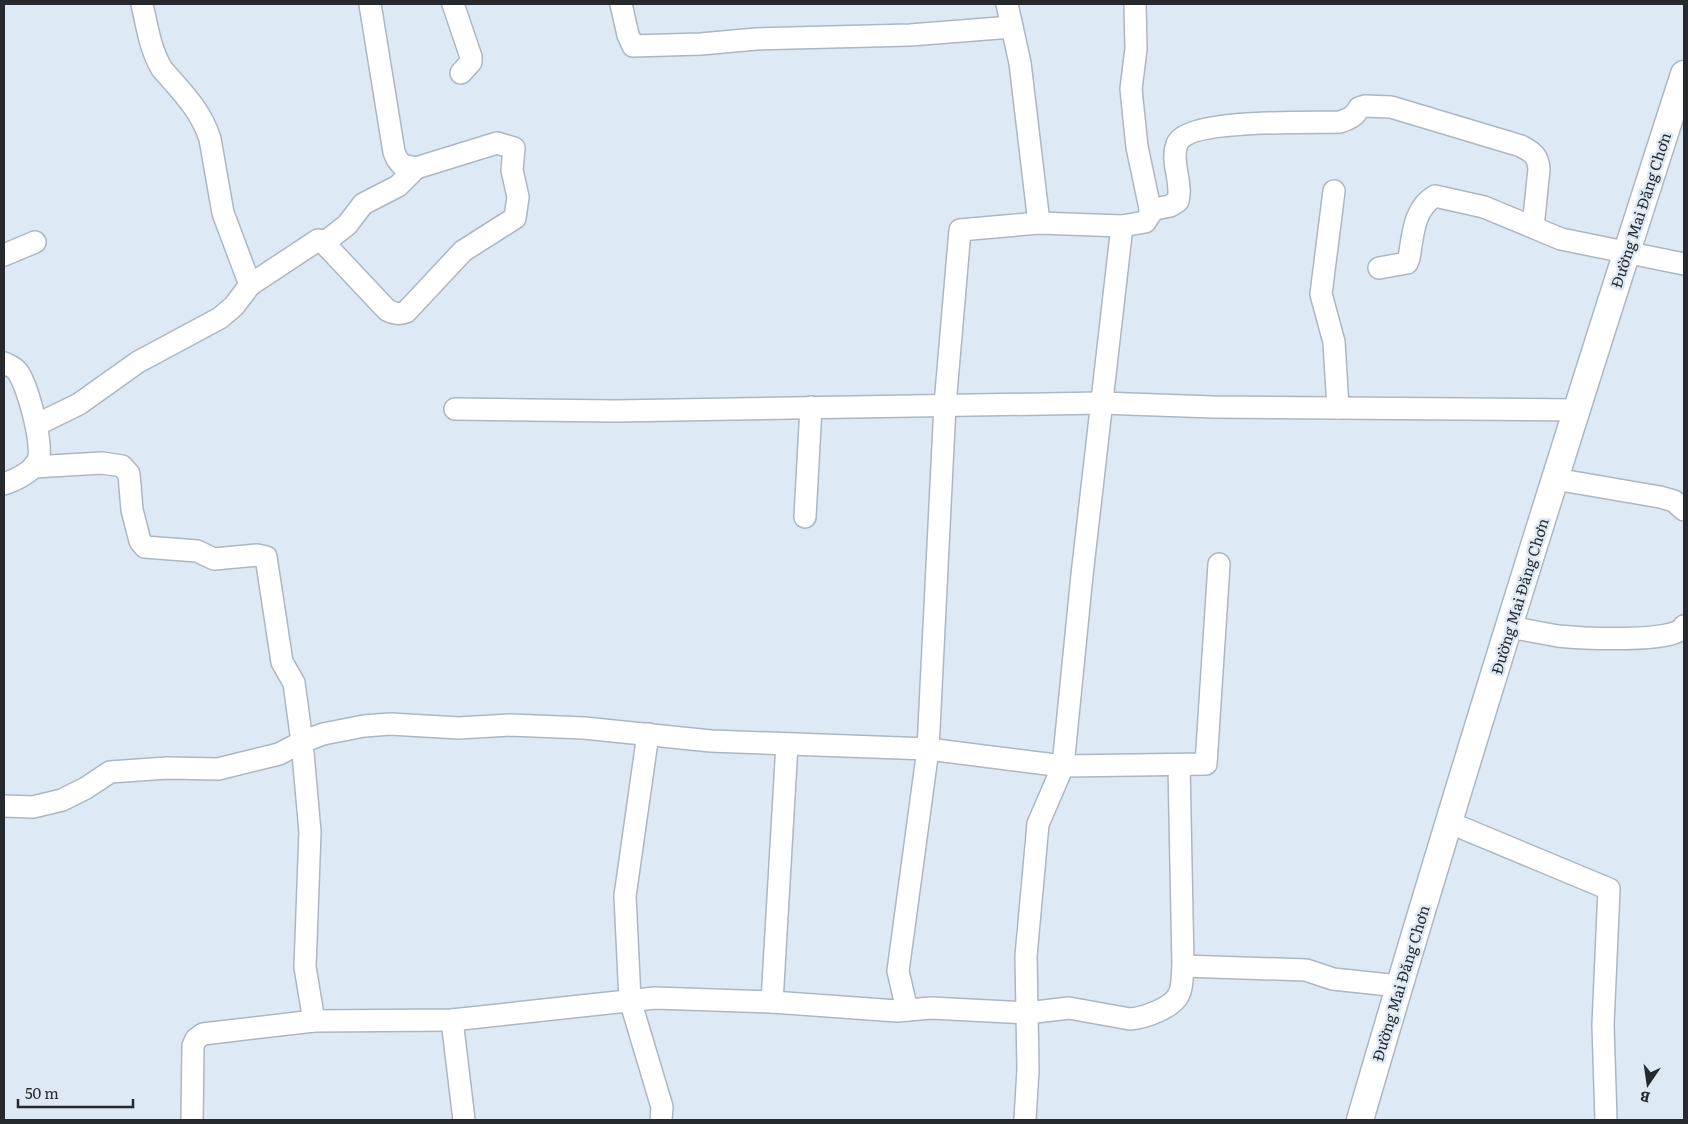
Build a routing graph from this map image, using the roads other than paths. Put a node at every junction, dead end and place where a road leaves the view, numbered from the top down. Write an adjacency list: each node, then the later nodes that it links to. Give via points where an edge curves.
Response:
1 (142, 4): 22 (street, via 157,62 200,114 206,127 223,213)
2 (370, 4): 10 (street, via 394,152 402,165)
3 (453, 4): 8 (street, via 471,57 471,62)
4 (621, 4): 7 (street, via 633,46 910,35)
5 (1007, 4): 7 (street)
6 (1135, 4): 12 (street, via 1136,49 1131,89 1137,147)
7 (1012, 27): 13 (street, via 1020,63)
8 (461, 73)
9 (1684, 74): 18 (main road, Đường Mai Đăng Chơn)
10 (416, 168): 17 (street, via 398,186 363,204 347,225); 17 (street, via 498,143 514,148 512,170 518,197 515,218 463,251 406,312 396,314 387,310)
11 (1334, 191): 27 (street, via 1321,294 1334,342)
12 (1150, 210): 14 (street, via 1146,222); 15 (street, via 1178,201 1175,153 1182,137 1227,125 1340,122 1365,106 1391,107 1521,146 1536,155 1539,169)
13 (1039, 223): 14 (street); 25 (street, via 960,230)
14 (1122, 226): 24 (street)
15 (1532, 227): 18 (street, via 1561,239); 21 (street, via 1484,206 1436,196 1420,209 1406,263)
16 (35, 242): 19 (street)
17 (325, 242): 22 (street, via 318,240)
18 (1627, 253): 20 (street); 29 (main road, Đường Mai Đăng Chơn)
19 (4, 255)
20 (1684, 264)
21 (1379, 268)
22 (250, 285): 30 (street, via 220,318 138,362 79,404)
23 (4, 363): 30 (street, via 16,369 22,379)
24 (1102, 403): 25 (street); 27 (street); 44 (street)
25 (945, 405): 26 (street); 42 (street)
26 (811, 407): 28 (street, via 616,411); 35 (street)
27 (1338, 408): 29 (street)
28 (455, 409)
29 (1577, 410): 32 (main road, Đường Mai Đăng Chơn)
30 (36, 425): 31 (street, via 40,446 38,461)
31 (33, 467): 33 (street); 40 (street, via 102,463 122,466 129,474 132,510 140,541 145,547 197,551 214,559 266,557 282,662 294,683)
32 (1555, 479): 34 (street, via 1660,497 1674,501); 38 (main road, Đường Mai Đăng Chơn)
33 (4, 484)
34 (1684, 510)
35 (805, 517)
36 (1219, 564): 43 (street, via 1206,764)
37 (1684, 626): 38 (street, via 1678,633 1662,636 1605,639 1559,636)
38 (1509, 627): 46 (main road, Đường Mai Đăng Chơn)
39 (648, 734): 40 (street, via 510,725 459,728 390,724 347,729); 41 (street, via 711,742); 49 (street, via 625,896)
40 (302, 742): 45 (street, via 279,754 218,769 110,772 62,800 33,807); 54 (street, via 310,832 305,967)
41 (787, 744): 42 (street); 50 (street)
42 (928, 749): 44 (street); 51 (street, via 898,971)
43 (1179, 765): 44 (street); 47 (street)
44 (1062, 766): 52 (street, via 1038,824 1026,956)
45 (4, 806)
46 (1448, 822): 48 (main road, Đường Mai Đăng Chơn); 60 (street, via 1609,889 1603,1025)
47 (1182, 966): 48 (street, via 1306,970 1333,979); 52 (street, via 1181,990 1177,998 1149,1016 1119,1017 1069,1008)
48 (1399, 986): 59 (main road, Đường Mai Đăng Chơn)
49 (630, 1000): 50 (street, via 704,998); 53 (street); 57 (street, via 662,1107)
50 (772, 1002): 51 (street)
51 (906, 1010): 52 (street, via 931,1008)
52 (1027, 1013): 58 (street)
53 (452, 1020): 54 (street); 56 (street)
54 (314, 1021): 55 (street, via 199,1036 193,1046)
55 (192, 1120)
56 (464, 1120)
57 (662, 1120)
58 (1025, 1120)
59 (1360, 1120)
60 (1606, 1120)

